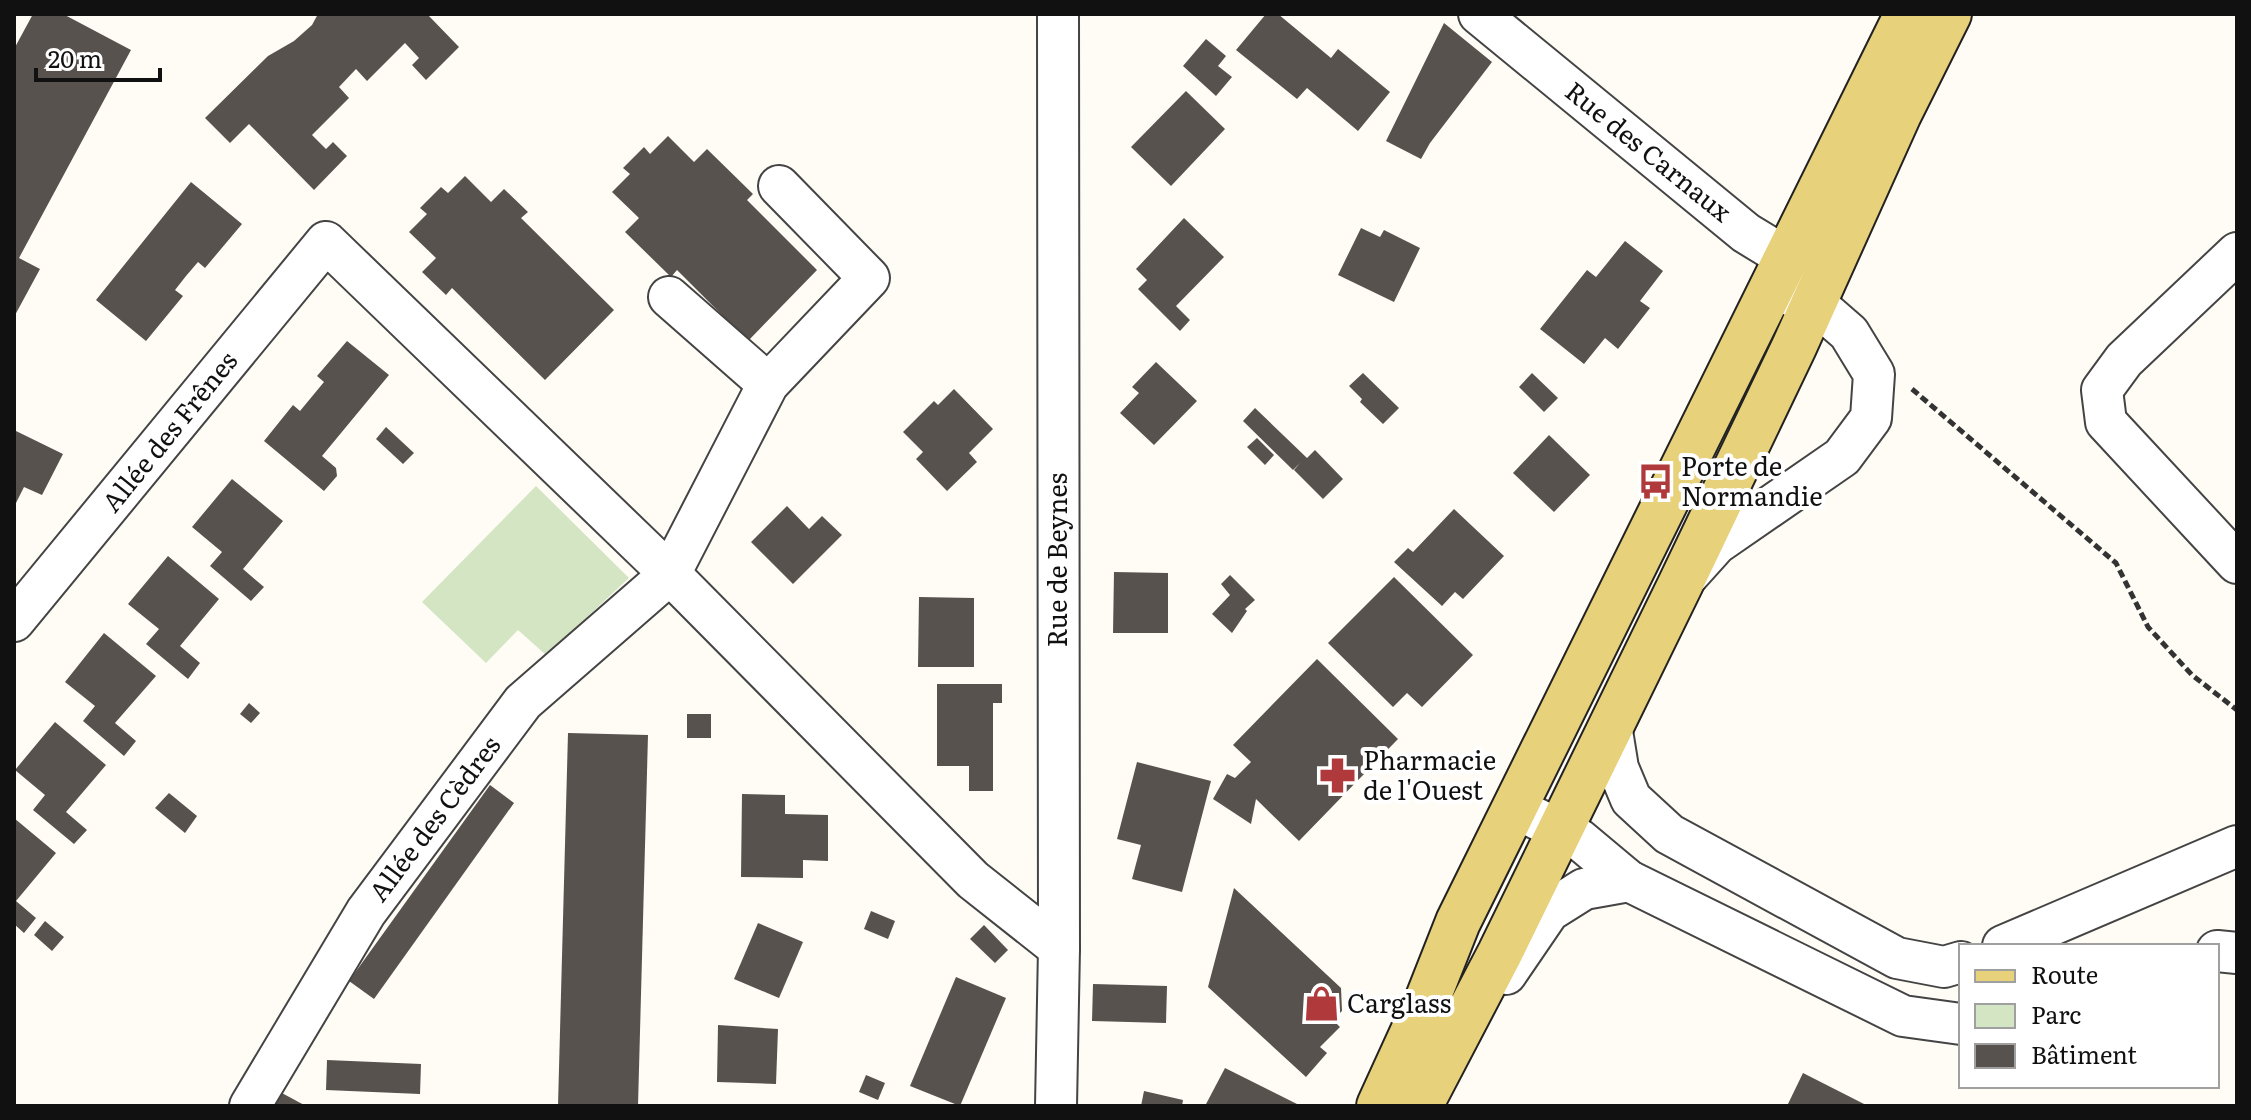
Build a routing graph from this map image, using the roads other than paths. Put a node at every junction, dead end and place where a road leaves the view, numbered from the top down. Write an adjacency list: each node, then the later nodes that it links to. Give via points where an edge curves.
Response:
1 (1058, 14): 22 (street, Rue de Beynes)
2 (1479, 14): 7 (street, Rue des Carnaux, via 1746,233)
3 (1907, 14): 7 (main road)
4 (1949, 14): 8 (main road)
5 (779, 186): 10 (street, Allée des Cèdres, via 869,278)
6 (2237, 253): 11 (street, via 2124,360 2102,390 2106,422)
7 (1780, 272): 8 (street, Rue des Carnaux); 16 (main road)
8 (1818, 293): 13 (main road); 13 (street, Rue des Carnaux, via 1826,313 1849,333 1874,374 1871,418 1842,457 1716,544)
9 (669, 297): 10 (street)
10 (768, 384): 12 (street, Allée des Cèdres)
11 (2237, 563)
12 (670, 574): 14 (street, Allée des Frênes, via 326,242); 22 (street, via 973,880); 26 (street, Allée des Cèdres, via 523,702 366,912)
13 (1680, 585): 15 (main road)
14 (14, 621)
15 (1611, 725): 17 (street, via 1618,768); 18 (main road)
16 (1523, 791): 18 (street); 28 (main road, via 1458,922)
17 (1631, 799): 18 (street, via 1601,801); 23 (street, via 1669,834 1897,958 1944,967)
18 (1568, 813): 20 (street, via 1580,840); 25 (main road)
19 (2237, 846): 21 (street)
20 (1629, 881): 24 (street, via 1903,1016); 25 (street, via 1584,889 1549,911)
21 (2008, 944)
22 (1059, 948): 27 (street, Rue de Beynes)
23 (1959, 963)
24 (1959, 1024)
25 (1421, 1104)
26 (250, 1106)
27 (1056, 1106)
28 (1379, 1106)

